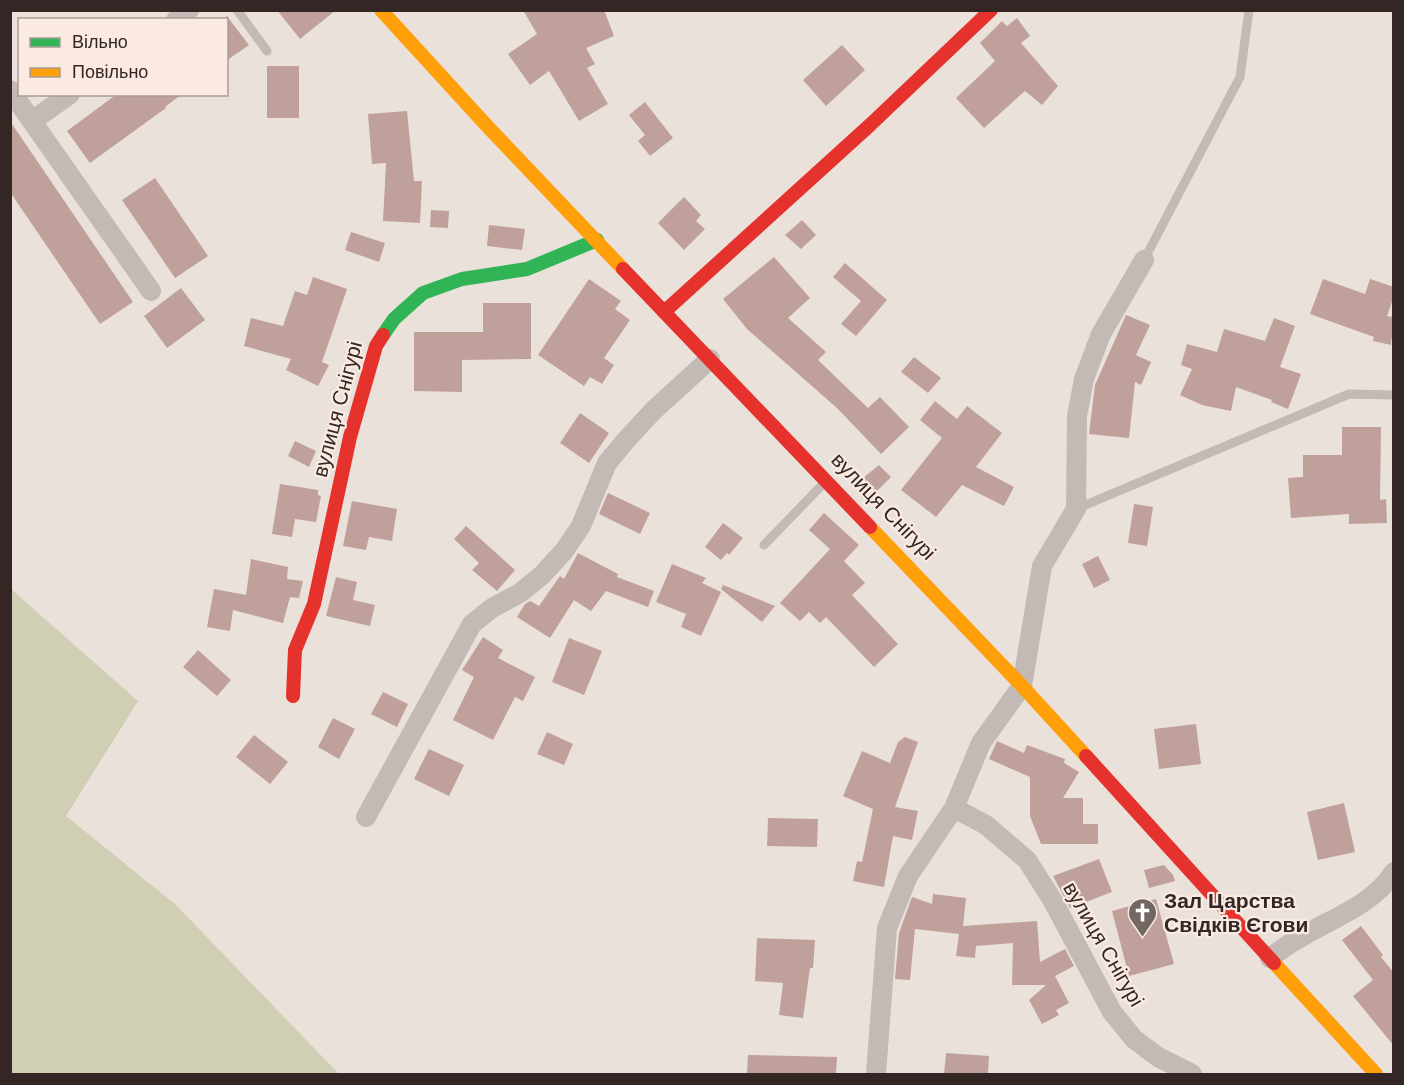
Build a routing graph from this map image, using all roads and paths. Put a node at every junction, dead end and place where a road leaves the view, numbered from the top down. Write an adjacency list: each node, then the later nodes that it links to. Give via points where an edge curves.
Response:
1 (237, 10): 5 (lane)
2 (381, 10): 9 (street, вулиця Снігурі)
3 (991, 10): 12 (street)
4 (1249, 10): 10 (lane, via 1240,77)
5 (267, 51)
6 (10, 90): 8 (street)
7 (67, 96): 8 (street)
8 (32, 121): 11 (street)
9 (597, 240): 12 (street, вулиця Снігурі); 19 (street, вулиця Снігурі, via 527,269 462,279 423,293 394,319 376,345 350,437 314,604 295,650)
10 (1144, 260): 16 (street, via 1101,334 1084,379 1077,416)
11 (152, 291)
12 (664, 312): 13 (street, вулиця Снігурі)
13 (710, 359): 15 (street, вулиця Снігурі); 21 (street, via 654,410 607,464 581,525 542,575 520,594 471,624)
14 (1394, 395): 16 (lane, via 1349,394)
15 (826, 480): 17 (lane); 18 (street, вулиця Снігурі)
16 (1076, 509): 18 (street, via 1042,566)
17 (764, 545)
18 (1022, 686): 20 (street, via 981,743); 23 (street, вулиця Снігурі)
19 (293, 696)
20 (954, 808): 24 (street, via 908,876 887,928); 25 (street, вулиця Снігурі, via 986,825 1027,860 1112,1012 1134,1039 1158,1057)
21 (366, 817)
22 (1394, 872): 23 (street, via 1360,905 1298,938)
23 (1270, 958): 26 (street, вулиця Снігурі)
24 (876, 1074)
25 (1192, 1074)
26 (1376, 1074)

